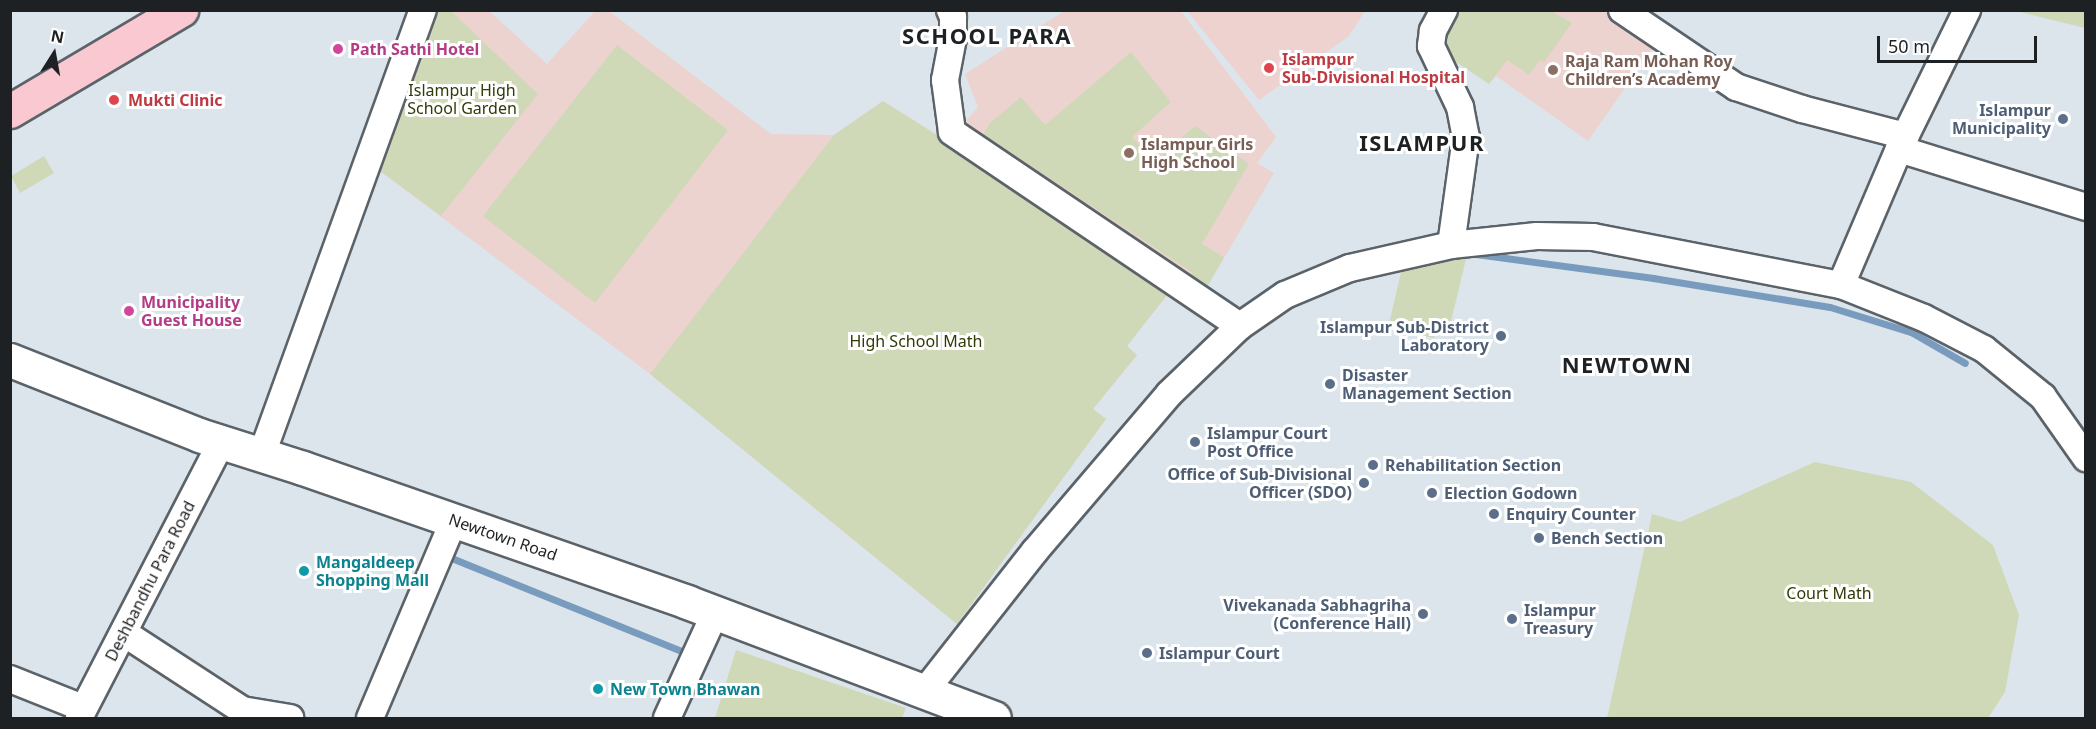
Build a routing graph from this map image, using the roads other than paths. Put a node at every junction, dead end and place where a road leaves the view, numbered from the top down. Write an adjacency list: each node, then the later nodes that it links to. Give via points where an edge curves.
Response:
1 (181, 10): 7 (main road)
2 (423, 10): 16 (street)
3 (950, 10): 12 (street, via 953,38 945,80 952,132)
4 (1444, 10): 10 (street, via 1431,46 1460,107 1466,138)
5 (1622, 10): 8 (street, via 1736,87)
6 (1967, 10): 8 (street)
7 (10, 111)
8 (1902, 142): 9 (street); 11 (street)
9 (2085, 207)
10 (1451, 245): 11 (street, via 1537,236 1593,237); 12 (street, via 1350,268 1285,295)
11 (1841, 285): 14 (street, via 1924,318 1984,349 2043,397)
12 (1240, 326): 22 (street, via 1168,394 1035,551)
13 (10, 360): 15 (street, Newtown Road)
14 (2079, 436): 17 (street)
15 (221, 443): 16 (street, Newtown Road); 20 (street, Deshbandhu Para Road)
16 (262, 454): 18 (street, Newtown Road)
17 (2085, 458)
18 (454, 520): 19 (street, Newtown Road); 25 (street)
19 (715, 613): 22 (street, Newtown Road); 26 (street)
20 (124, 633): 23 (street, Deshbandhu Para Road); 24 (street, via 242,710)
21 (10, 680): 23 (street)
22 (924, 692): 27 (street, Newtown Road)
23 (81, 713)
24 (290, 718)
25 (370, 718)
26 (667, 718)
27 (994, 718)

